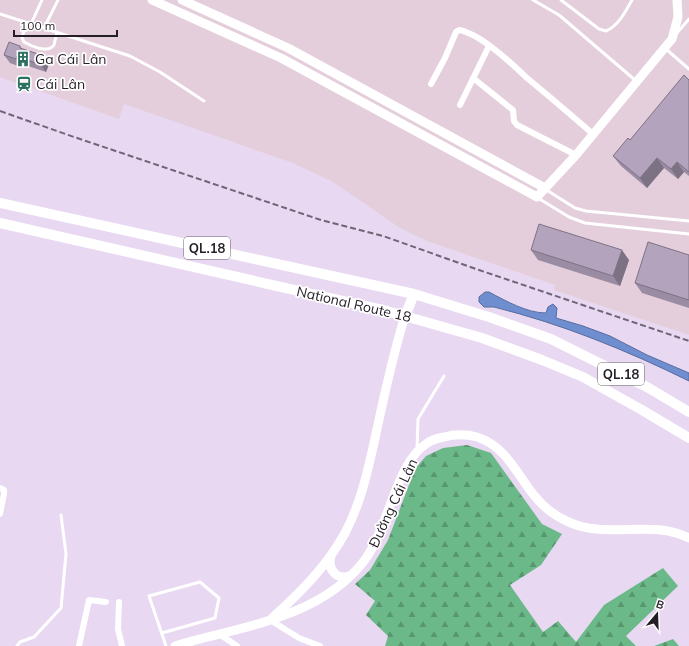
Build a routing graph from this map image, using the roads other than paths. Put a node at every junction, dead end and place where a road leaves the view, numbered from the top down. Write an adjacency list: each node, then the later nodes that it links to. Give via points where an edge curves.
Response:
1 (42, 0): 12 (lane)
2 (58, 0): 13 (lane)
3 (152, 0): 27 (main road, via 281,58)
4 (182, 0): 26 (main road, via 288,48)
5 (533, 0): 20 (lane, via 559,15)
6 (561, 0): 7 (lane, via 599,29 606,31 618,21)
7 (632, 0)
8 (678, 0): 15 (main road, via 678,17)
9 (0, 14): 11 (lane)
10 (689, 19): 15 (lane)
11 (26, 23): 12 (lane); 14 (lane, via 22,38 24,42 44,49 53,46)
12 (31, 24): 13 (lane)
13 (44, 28): 14 (lane)
14 (57, 32): 22 (lane, via 130,56)
15 (672, 39): 17 (main road)
16 (489, 46): 19 (street); 21 (street, via 459,30); 24 (street)
17 (665, 48): 18 (lane); 20 (main road)
18 (689, 69)
19 (473, 78): 23 (street); 25 (street, via 513,110 517,125)
20 (637, 81): 24 (main road)
21 (431, 84)
22 (204, 101)
23 (460, 105)
24 (594, 134): 25 (main road)
25 (576, 155): 26 (main road)
26 (545, 188): 27 (main road); 29 (lane, via 575,208 586,211)
27 (537, 197): 31 (lane, via 569,217 585,223)
28 (0, 203): 32 (main road, National Route 18 / QL.18)
29 (689, 221)
30 (0, 223): 33 (main road, National Route 18 / QL.18)
31 (689, 234)
32 (414, 294): 33 (main road); 35 (main road, National Route 18 / QL.18, via 551,339 647,387)
33 (405, 316): 36 (main road, National Route 18 / QL.18, via 482,338 583,377); 42 (main road, via 397,340 360,498 345,533)
34 (444, 376): 37 (lane, via 418,419)
35 (689, 412)
36 (689, 438)
37 (417, 452): 41 (main road, Đường Cái Lân, via 438,438 451,435 478,438 494,445 504,454 544,507 572,524 601,530 655,528 676,532); 43 (main road, Đường Cái Lân, via 402,477 373,548)
38 (0, 488): 39 (street, via 4,490 4,494)
39 (0, 514)
40 (62, 515): 50 (lane, via 66,554 61,608 34,638 20,642)
41 (689, 538)
42 (333, 552): 43 (main road, via 329,561 334,574 347,577); 46 (main road, via 300,592)
43 (355, 572): 46 (main road, Đường Cái Lân, via 329,594 290,614)
44 (106, 602): 51 (street, via 89,600)
45 (119, 602): 52 (street, via 118,629)
46 (270, 620): 48 (main road, Đường Cái Lân); 56 (street, via 299,638)
47 (162, 633): 47 (lane, via 149,596 200,582 219,598 215,618); 53 (lane)
48 (219, 634): 49 (main road, Đường Cái Lân); 55 (street)
49 (187, 644): 54 (main road, Đường Cái Lân)
50 (17, 646)
51 (79, 646)
52 (122, 646)
53 (166, 646)
54 (175, 646)
55 (237, 646)
56 (320, 646)

